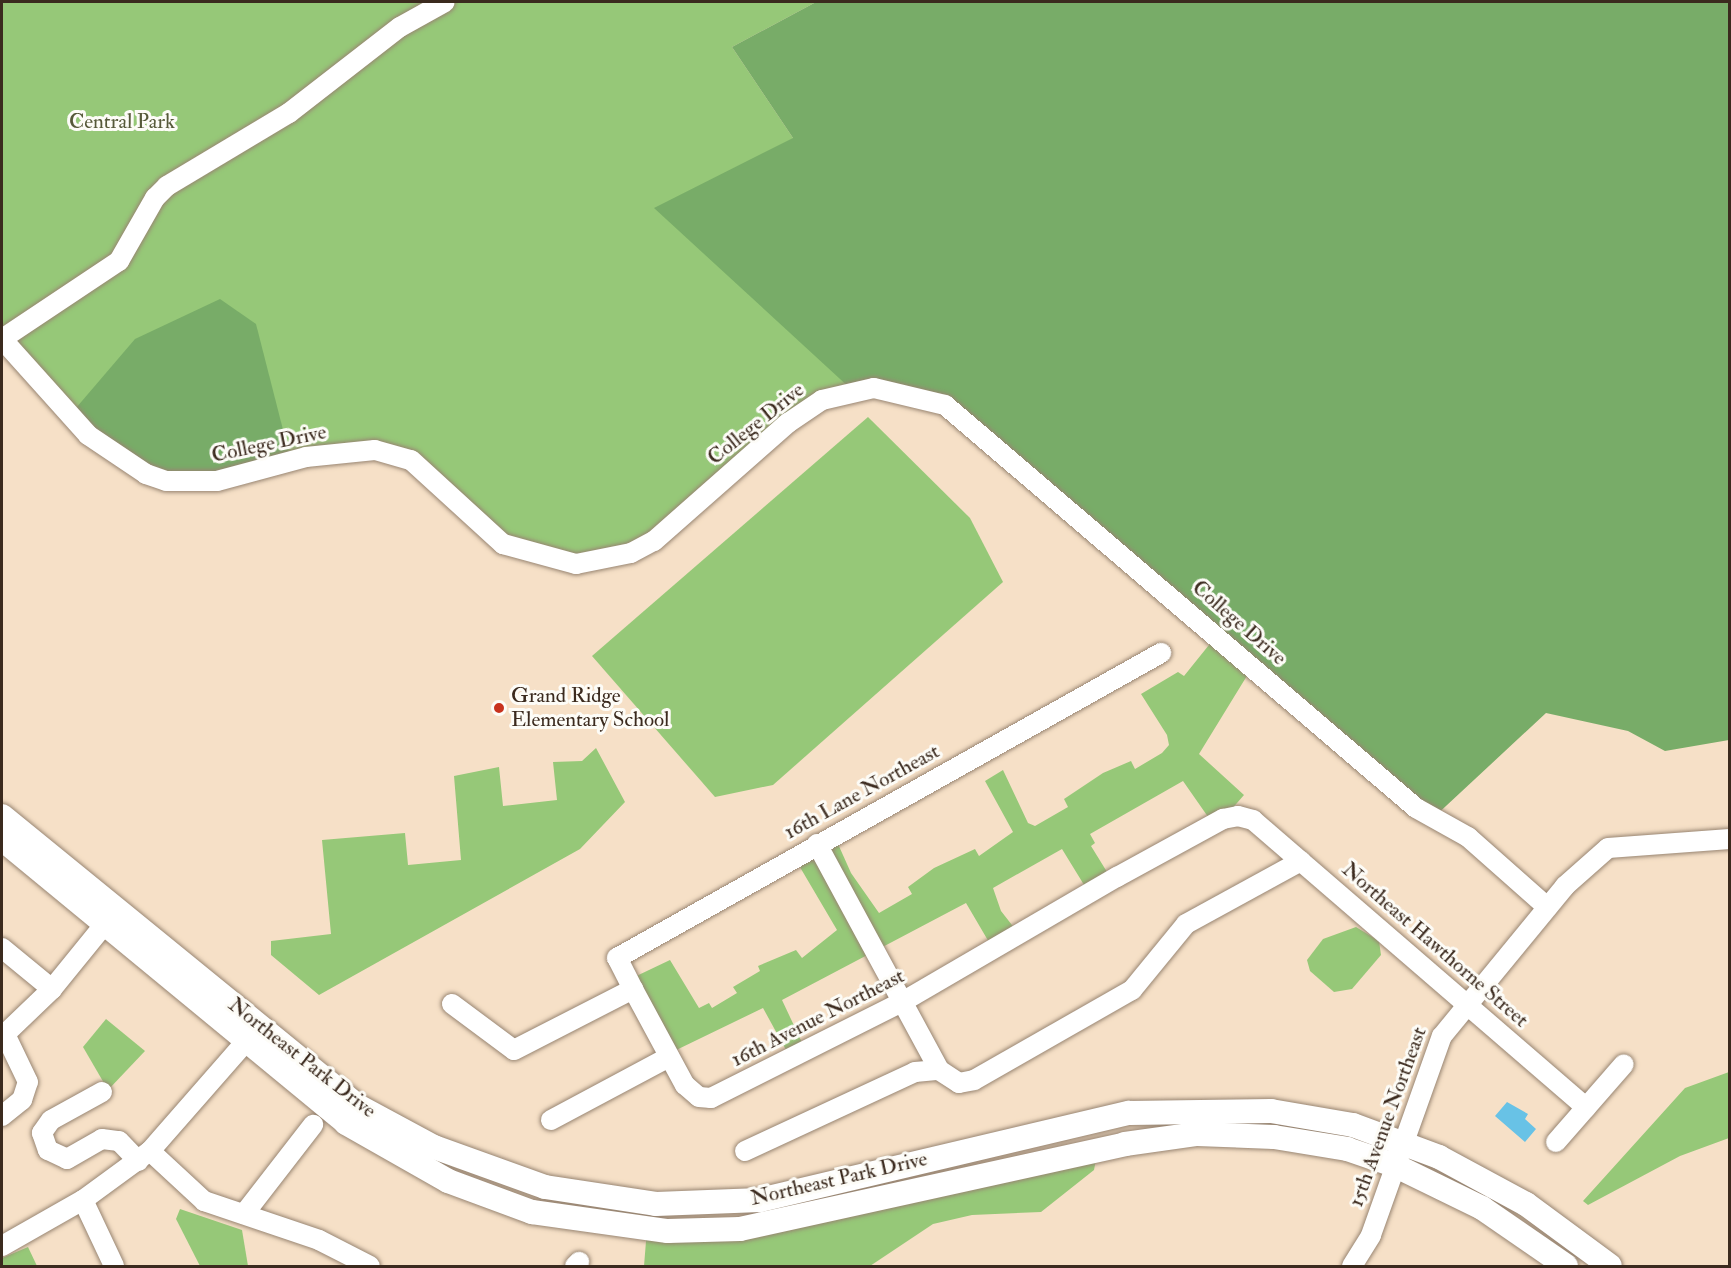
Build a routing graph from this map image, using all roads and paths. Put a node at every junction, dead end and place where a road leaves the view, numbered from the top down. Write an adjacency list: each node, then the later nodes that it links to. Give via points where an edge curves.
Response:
1 (446, 2): 2 (street, via 400,27 289,113 167,186 114,266)
2 (2, 339): 10 (street, College Drive, via 88,435 146,474 166,481 217,481 306,457 375,450 411,460 503,544 576,564 631,553 654,541 788,423 822,400 874,388 945,405 1416,808 1468,837)
3 (1161, 653): 8 (street, 16th Lane Northeast)
4 (2, 816): 11 (street, Northeast Park Drive)
5 (1253, 820): 9 (street, Northeast Hawthorne Street); 15 (street, 16th Avenue Northeast, via 1223,819)
6 (2, 839): 11 (street, Northeast Park Drive)
7 (1730, 839): 10 (street, 15th Avenue Northeast, via 1608,848 1584,866)
8 (817, 844): 14 (street, 16th Lane Northeast, via 617,958); 15 (street)
9 (1301, 861): 16 (street, Northeast Hawthorne Street); 22 (street, via 1186,924 1143,981 1102,1007 974,1080 959,1083)
10 (1547, 907): 16 (street, 15th Avenue Northeast)
11 (111, 917): 13 (street); 18 (street, Northeast Park Drive)
12 (2, 948): 13 (street)
13 (52, 989): 19 (street)
14 (633, 989): 17 (street, via 514,1050); 20 (street, 16th Avenue Northeast)
15 (902, 1002): 20 (street, 16th Avenue Northeast, via 711,1098 692,1094); 22 (street)
16 (1464, 1002): 24 (street, Northeast Hawthorne Street); 29 (street, 15th Avenue Northeast, via 1433,1054)
17 (452, 1004)
18 (252, 1034): 29 (street, Northeast Park Drive, via 393,1127 490,1170 613,1199 760,1200 1129,1113 1271,1111 1353,1125); 31 (street); 32 (street, Northeast Park Drive, via 346,1123 428,1172 532,1212 615,1226 751,1227 1061,1157 1197,1134 1284,1138 1347,1149)
19 (3, 1035): 25 (street, via 28,1082 22,1100)
20 (669, 1057): 26 (street)
21 (1624, 1064): 24 (street)
22 (939, 1070): 30 (street, via 915,1072)
23 (102, 1092): 31 (street, via 51,1120 42,1133 48,1150 67,1159 102,1139 119,1141)
24 (1586, 1107): 28 (street)
25 (2, 1116)
26 (551, 1120)
27 (313, 1125): 34 (street)
28 (1556, 1142)
29 (1402, 1143): 32 (street, 15th Avenue Northeast); 40 (street, Northeast Park Drive, via 1508,1193)
30 (745, 1151)
31 (144, 1156): 33 (street); 34 (street, via 194,1195)
32 (1394, 1165): 38 (street, 15th Avenue Northeast, via 1371,1235); 39 (street, Northeast Park Drive, via 1482,1208)
33 (83, 1200): 35 (street); 36 (street)
34 (244, 1214): 37 (street, via 319,1240)
35 (2, 1246)
36 (114, 1266)
37 (370, 1266)
38 (1352, 1266)
39 (1566, 1266)
40 (1610, 1266)

